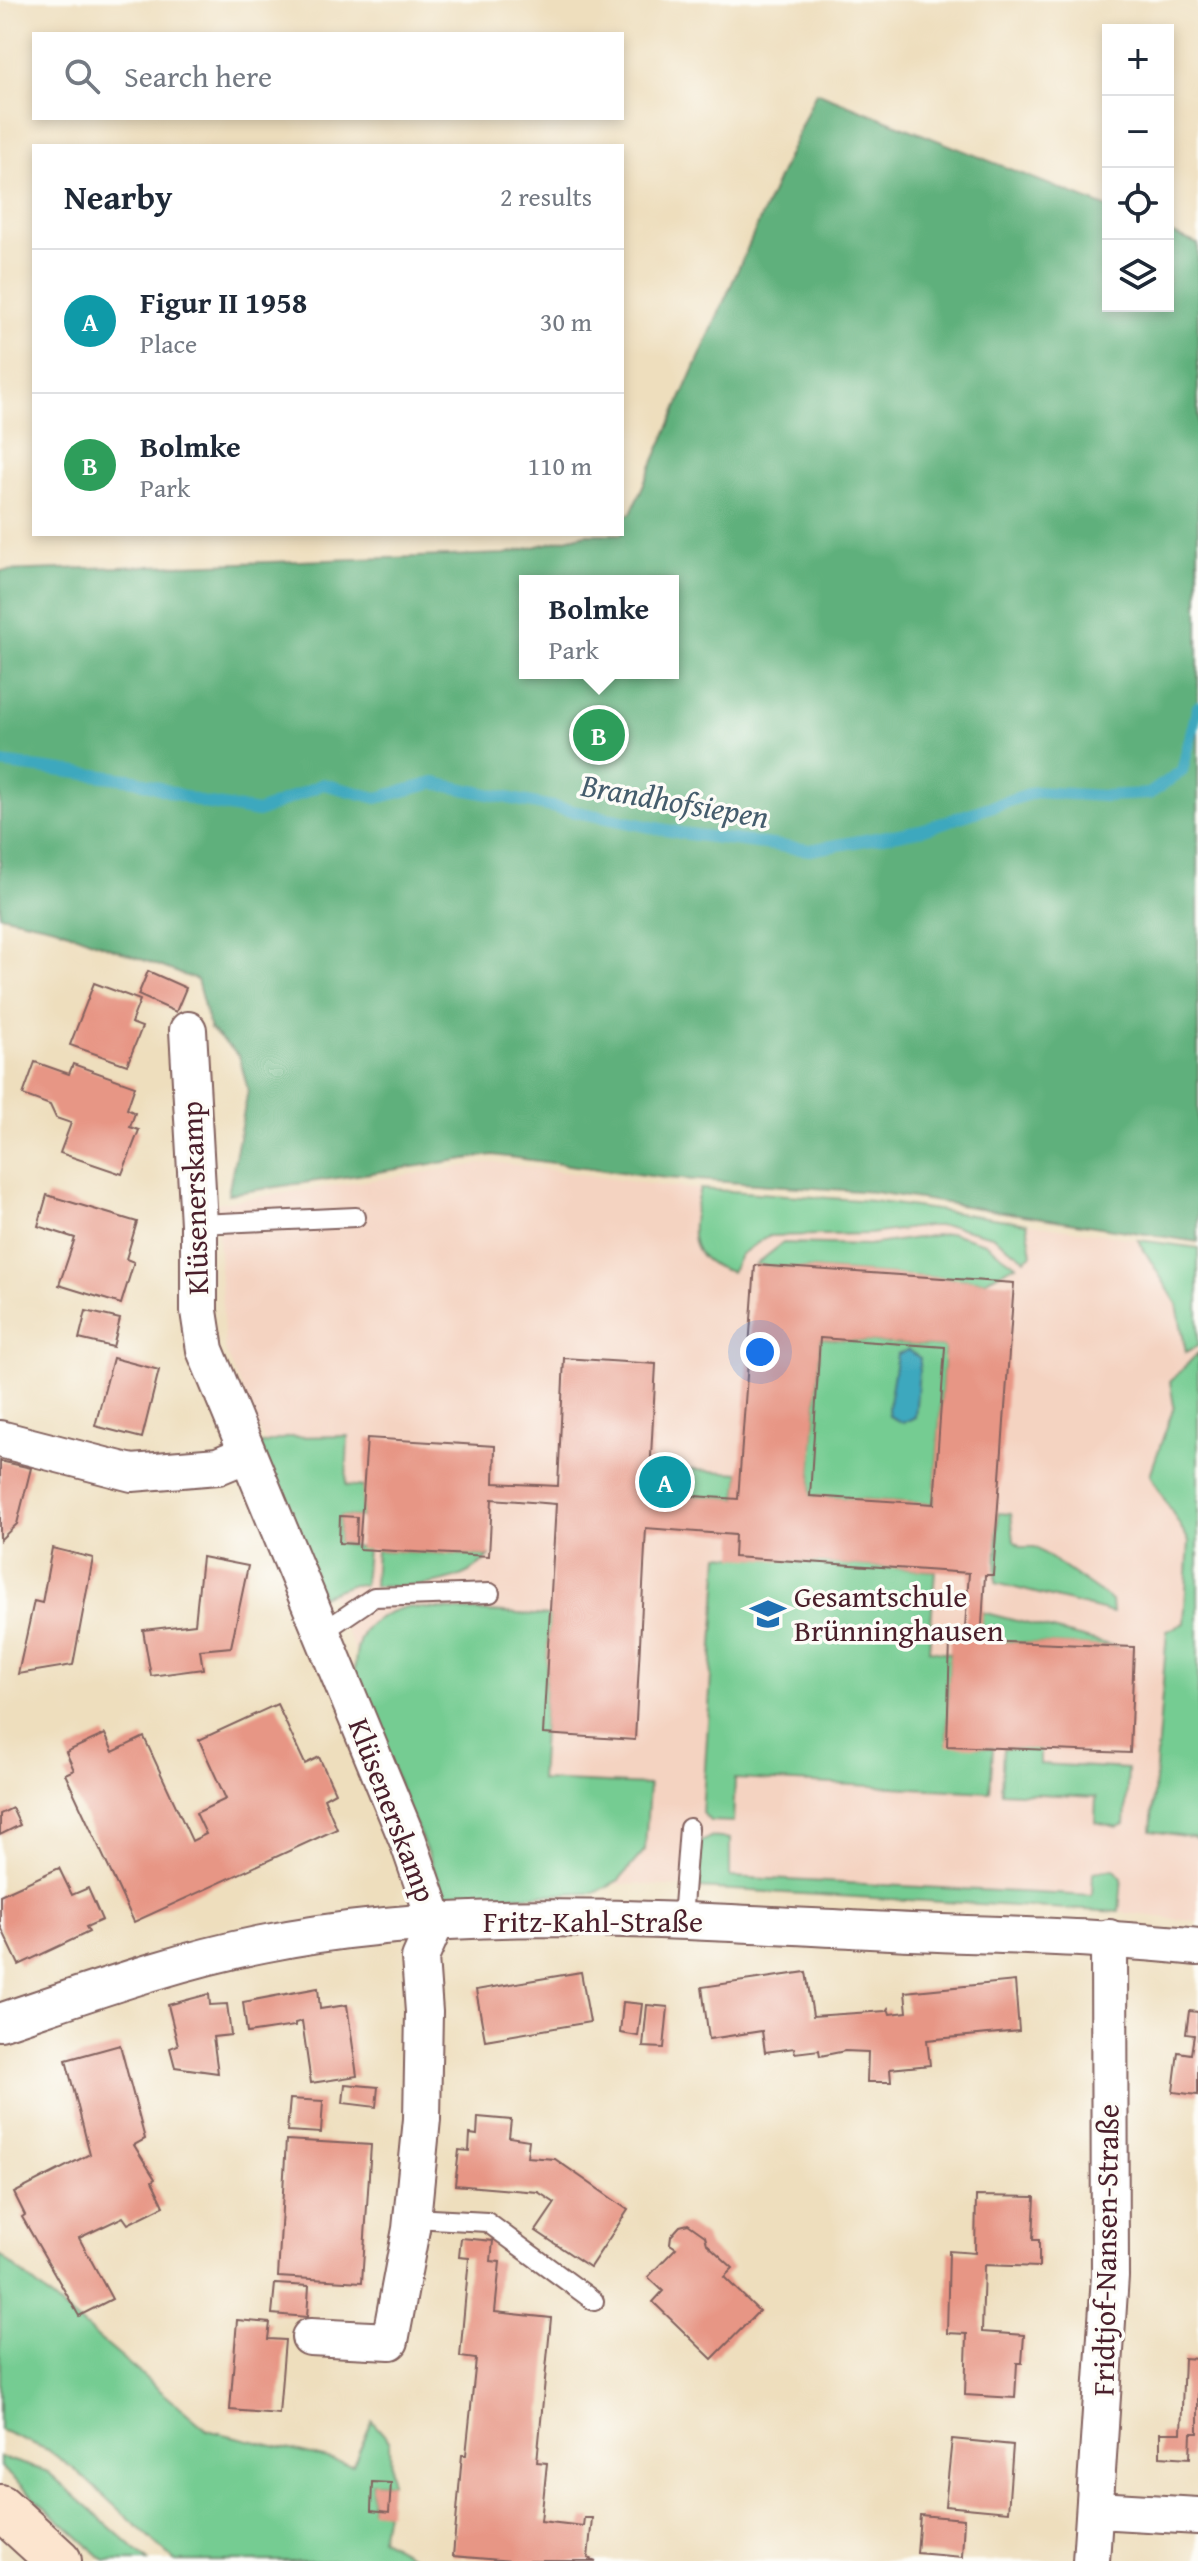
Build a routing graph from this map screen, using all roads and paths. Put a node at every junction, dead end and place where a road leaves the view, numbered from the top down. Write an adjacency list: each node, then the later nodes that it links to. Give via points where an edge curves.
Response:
1 (188, 1030): 3 (street, Klüsenerskamp)
2 (356, 1217): 3 (lane)
3 (199, 1224): 5 (street, Klüsenerskamp, via 199,1311 205,1350)
4 (0, 1439): 5 (street, via 132,1473 218,1466)
5 (247, 1454): 7 (street, Klüsenerskamp)
6 (490, 1593): 7 (lane, via 374,1597)
7 (321, 1633): 10 (street, Klüsenerskamp)
8 (689, 1828): 9 (lane)
9 (682, 1919): 10 (street, Fritz-Kahl-Straße); 11 (street, Fritz-Kahl-Straße)
10 (436, 1922): 13 (street, Fritz-Kahl-Straße, via 265,1943 170,1965); 14 (street, Klüsenerskamp, via 420,1958 422,2119)
11 (1109, 1938): 12 (street, Fritz-Kahl-Straße); 18 (street, Fridtjof-Nansen-Straße, via 1110,2276)
12 (1198, 1947)
13 (0, 2022)
14 (413, 2218): 15 (lane, via 487,2222); 16 (street, Klüsenerskamp, via 390,2341)
15 (594, 2301)
16 (310, 2337)
17 (0, 2507): 20 (main road)
18 (1097, 2510): 19 (street); 21 (street, Fridtjof-Nansen-Straße)
19 (1198, 2516)
20 (59, 2561)
21 (1091, 2561)

